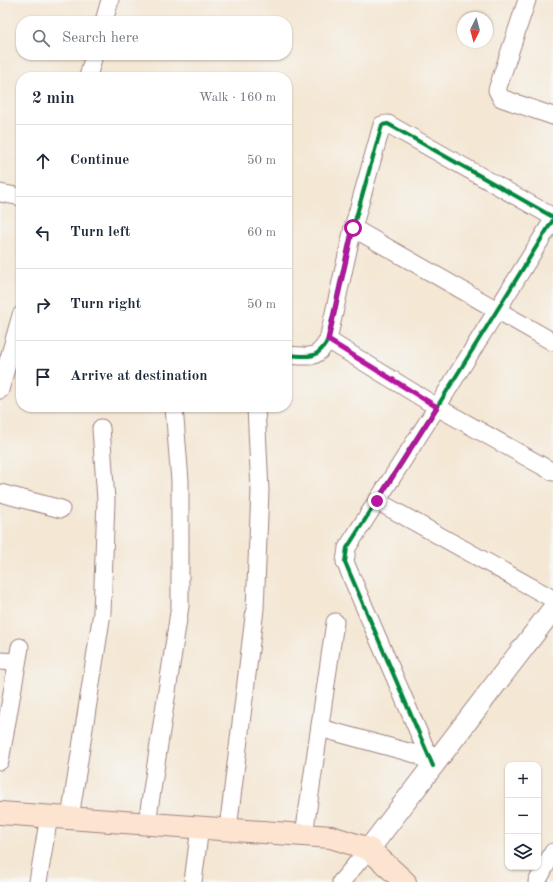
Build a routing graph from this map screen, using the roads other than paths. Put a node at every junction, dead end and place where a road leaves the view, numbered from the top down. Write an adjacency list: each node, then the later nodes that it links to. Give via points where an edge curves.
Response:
1 (110, 0): 3 (street)
2 (527, 0): 6 (street, via 497,90 502,98)
3 (105, 16)
4 (93, 60): 5 (street)
5 (89, 72)
6 (553, 116)
7 (0, 193): 8 (street)
8 (16, 196)
9 (553, 217): 11 (street, via 388,124 382,125)
10 (553, 220): 12 (street)
11 (353, 228): 12 (street); 14 (street)
12 (497, 311): 15 (street); 19 (street)
13 (16, 330): 17 (street)
14 (328, 340): 16 (street, via 322,350 314,356); 19 (street)
15 (553, 342)
16 (292, 355)
17 (3, 370): 18 (street)
18 (0, 390)
19 (437, 407): 23 (street); 25 (street)
20 (174, 412): 36 (street, via 180,480 180,606)
21 (256, 412): 38 (street, via 260,491 255,609)
22 (101, 428): 35 (street, via 106,500 102,613)
23 (553, 472)
24 (0, 493): 26 (street)
25 (377, 501): 27 (street); 33 (street, via 347,548 345,562)
26 (61, 509)
27 (553, 599)
28 (553, 609): 33 (street)
29 (335, 622): 31 (street)
30 (0, 661): 32 (street, via 18,654)
31 (320, 728): 33 (street, via 419,755); 39 (street)
32 (0, 761)
33 (433, 766): 40 (street)
34 (0, 813): 35 (main road)
35 (60, 817): 36 (main road); 42 (street)
36 (147, 823): 37 (main road)
37 (200, 827): 38 (main road); 43 (street)
38 (228, 829): 39 (main road)
39 (304, 835): 40 (main road, via 331,837)
40 (369, 849): 44 (street); 45 (main road)
41 (553, 852): 46 (street)
42 (38, 882)
43 (193, 882)
44 (341, 882)
45 (405, 882)
46 (537, 882)

